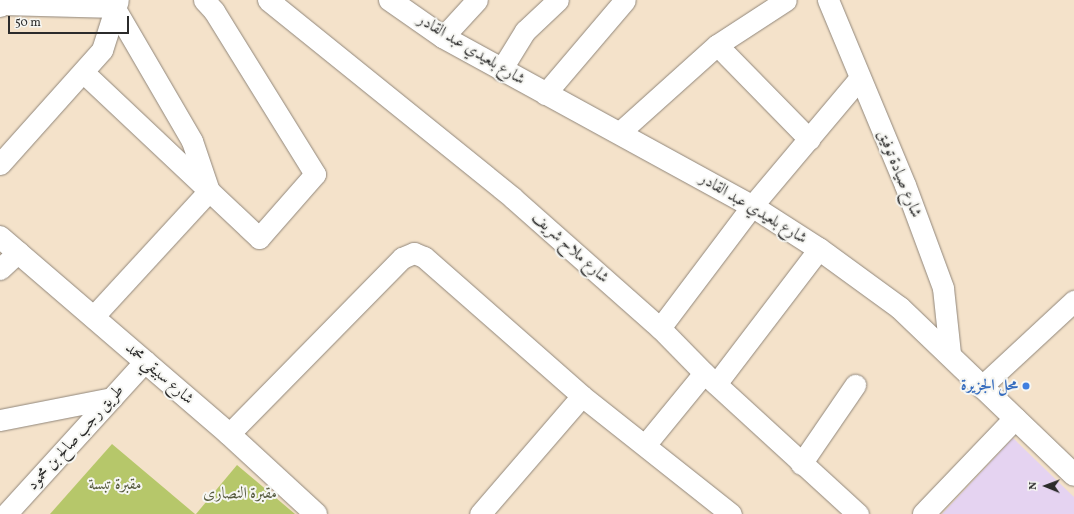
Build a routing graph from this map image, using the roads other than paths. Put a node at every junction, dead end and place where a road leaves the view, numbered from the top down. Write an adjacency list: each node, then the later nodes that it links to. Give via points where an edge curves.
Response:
1 (204, 0): 20 (street, via 218,18 315,174 259,238)
2 (268, 0): 28 (street, شارع ملاح شريف, via 513,198)
3 (390, 0): 11 (main road, شارع بلعيدي عبد القادر)
4 (477, 0): 11 (street)
5 (558, 0): 13 (street, via 525,31)
6 (625, 0): 16 (street)
7 (786, 0): 12 (street)
8 (828, 0): 15 (street, شارع صيادة توفيق)
9 (114, 2): 10 (street); 14 (street, via 102,50); 20 (street, via 192,141)
10 (1, 4)
11 (443, 37): 13 (main road, شارع بلعيدي عبد القادر)
12 (717, 45): 17 (street); 18 (street)
13 (501, 70): 16 (main road, شارع بلعيدي عبد القادر)
14 (83, 72): 19 (street); 20 (street)
15 (859, 79): 18 (street); 29 (street, شارع صيادة توفيق, via 905,185 943,288)
16 (545, 94): 17 (main road, شارع بلعيدي عبد القادر)
17 (620, 132): 21 (main road, شارع بلعيدي عبد القادر)
18 (809, 138): 21 (street)
19 (0, 164)
20 (209, 190): 27 (street)
21 (752, 206): 23 (main road, شارع بلعيدي عبد القادر); 28 (street)
22 (0, 237): 24 (main road, شارع سبيقي محمد)
23 (819, 249): 29 (main road, شارع بلعيدي عبد القادر, via 900,308); 31 (street)
24 (18, 252): 25 (street); 27 (main road, شارع سبيقي محمد)
25 (0, 269)
26 (1074, 300): 33 (street)
27 (93, 317): 30 (main road, شارع سبيقي محمد)
28 (660, 328): 31 (street, شارع ملاح شريف)
29 (950, 354): 33 (main road, شارع بلعيدي عبد القادر)
30 (145, 361): 35 (street, طريق رجب صالح بن محمود); 38 (main road, شارع سبيقي محمد)
31 (710, 378): 39 (street); 40 (street, شارع ملاح شريف)
32 (855, 385): 40 (street)
33 (981, 387): 36 (main road, شارع بلعيدي عبد القادر)
34 (582, 396): 38 (street, via 424,257 410,254 402,258); 39 (street); 44 (street)
35 (112, 398): 37 (street); 42 (street, طريق رجب صالح بن محمود)
36 (1015, 419): 41 (main road, شارع بلعيدي عبد القادر); 47 (main road)
37 (0, 420)
38 (229, 434): 43 (main road, شارع سبيقي محمد)
39 (645, 445): 45 (street)
40 (801, 464): 46 (street, شارع ملاح شريف)
41 (1074, 475)
42 (6, 514)
43 (316, 514)
44 (480, 514)
45 (731, 514)
46 (858, 514)
47 (924, 514)

